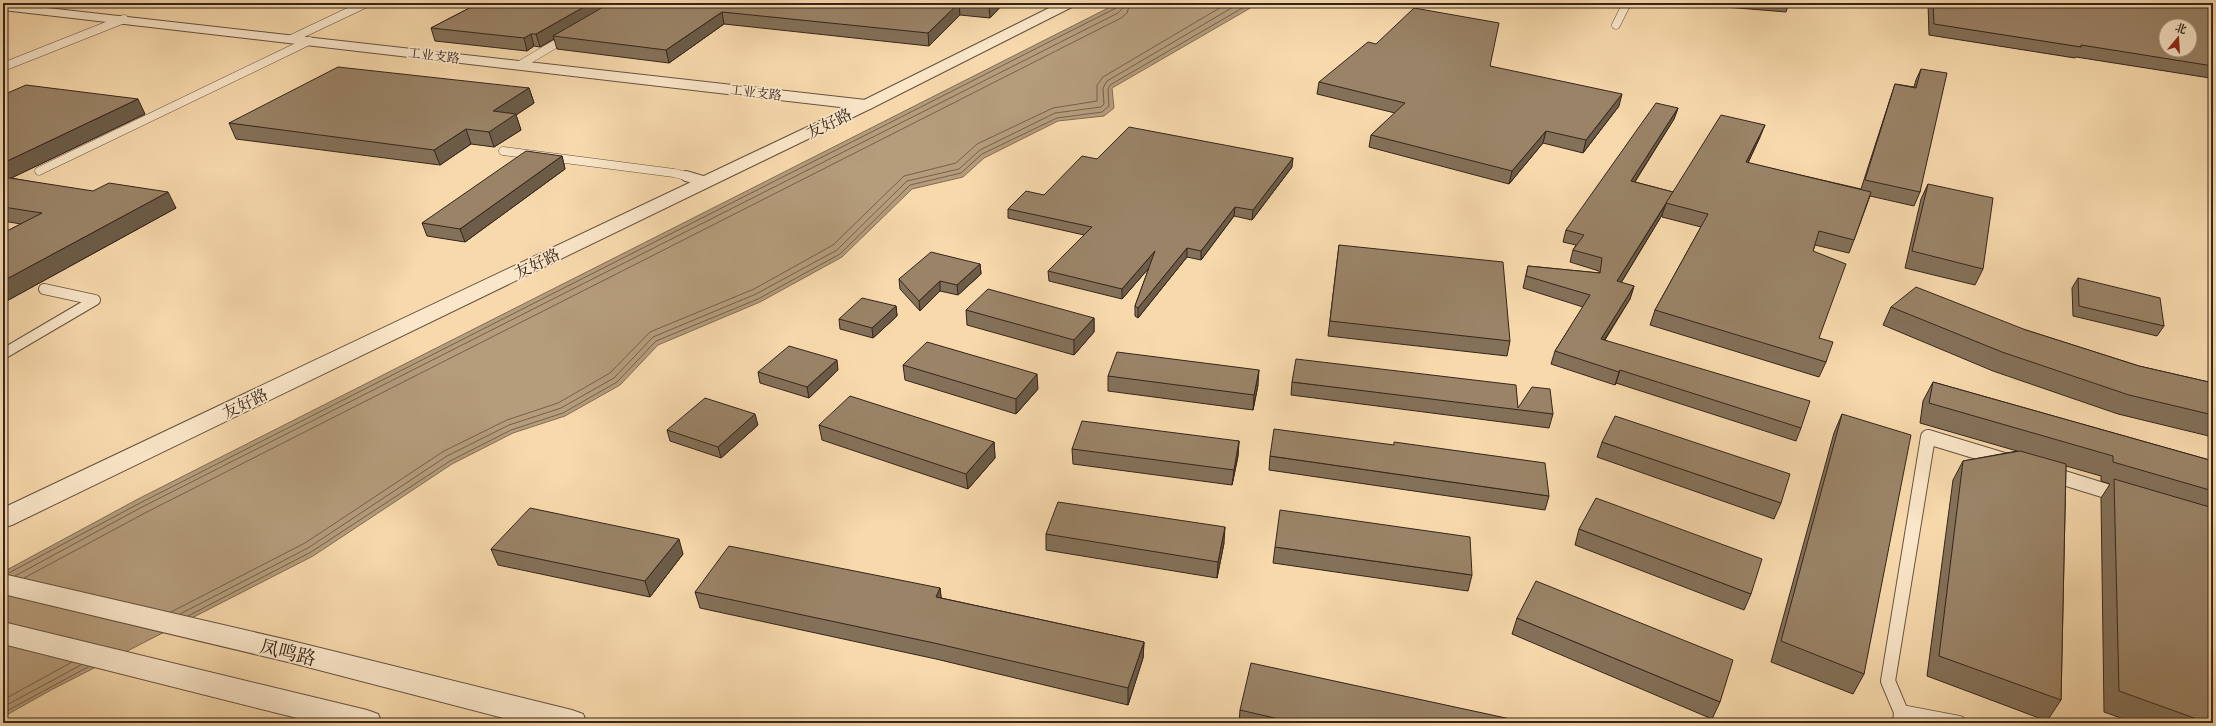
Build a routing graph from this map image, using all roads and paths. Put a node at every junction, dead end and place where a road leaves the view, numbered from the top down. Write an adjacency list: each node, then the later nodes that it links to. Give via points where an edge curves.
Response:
1 (367, 3): 8 (lane)
2 (1069, 3): 12 (street, 友好路)
3 (1627, 3): 6 (lane)
4 (3, 6): 5 (street, 工业支路)
5 (124, 20): 8 (street, 工业支路); 11 (lane)
6 (1616, 25)
7 (575, 32): 10 (lane)
8 (291, 39): 9 (street, 工业支路)
9 (309, 41): 10 (street, 工业支路); 14 (lane)
10 (520, 65): 12 (street, 工业支路)
11 (3, 67)
12 (866, 105): 15 (street, 友好路)
13 (503, 151): 15 (lane, via 674,173)
14 (39, 172)
15 (706, 182): 21 (street, 友好路)
16 (44, 289): 17 (lane, via 95,300)
17 (3, 354)
18 (2018, 464): 24 (lane, via 1928,437 1888,681)
19 (2041, 471): 20 (lane)
20 (2131, 499)
21 (3, 519)
22 (3, 584): 26 (street, 凤鸣路, via 288,651)
23 (3, 633): 25 (street)
24 (1900, 718): 27 (lane)
25 (367, 723)
26 (572, 723)
27 (1959, 723)

